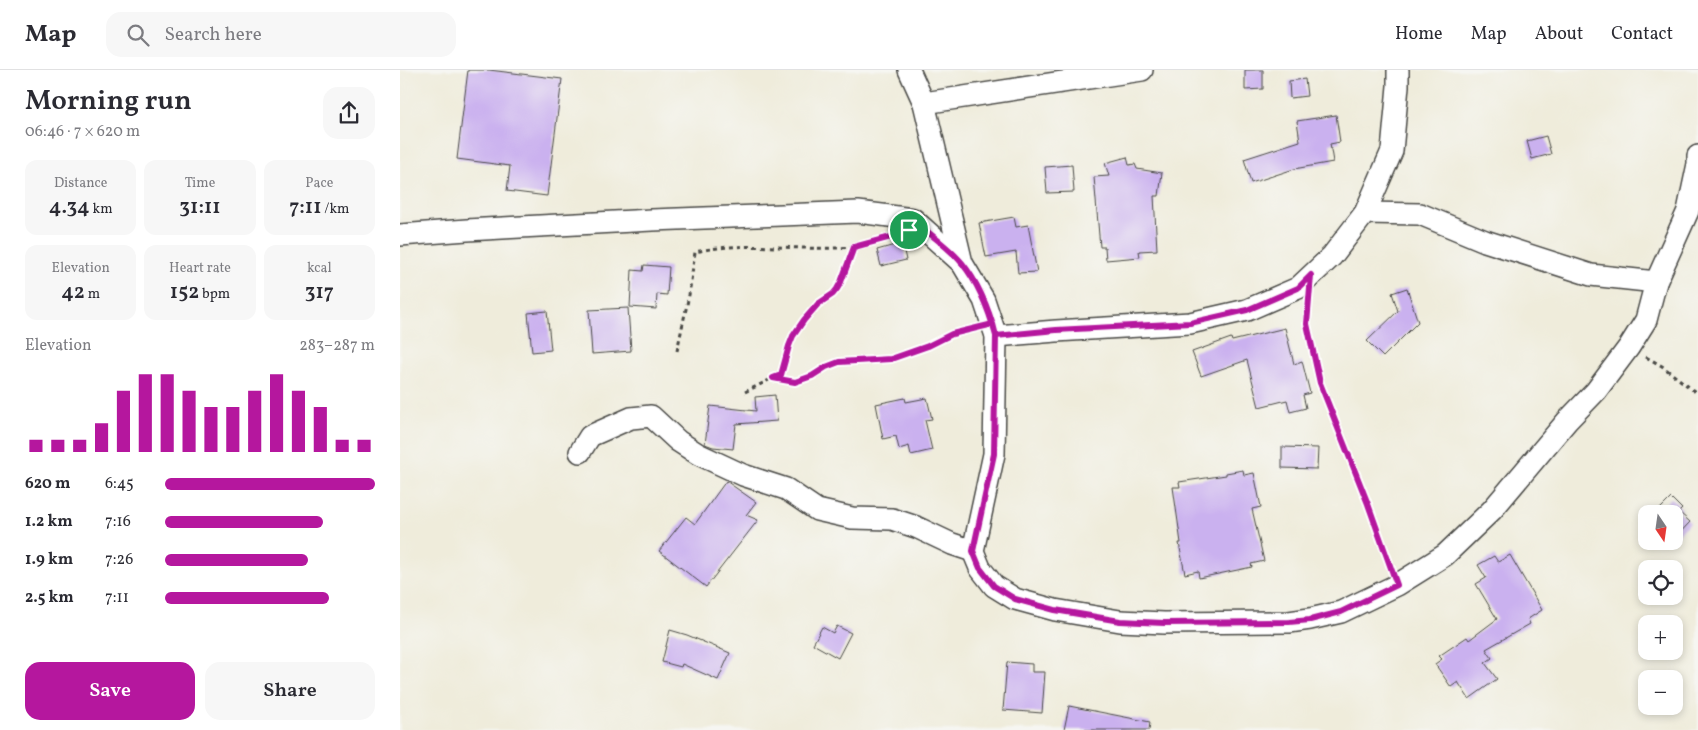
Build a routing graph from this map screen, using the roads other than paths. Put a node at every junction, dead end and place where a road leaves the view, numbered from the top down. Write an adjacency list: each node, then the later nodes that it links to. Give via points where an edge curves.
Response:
1 (909, 70): 4 (street)
2 (1142, 70): 4 (street)
3 (1398, 70): 7 (street, via 1392,151)
4 (924, 103): 9 (street)
5 (1698, 156): 6 (street)
6 (1698, 164): 10 (street, via 1688,211)
7 (1366, 213): 10 (street, via 1420,214 1485,241 1591,275); 11 (street, via 1332,256 1298,288 1247,310 1190,323)
8 (400, 235): 9 (street, via 858,212 913,220)
9 (962, 263): 11 (street, via 984,300)
10 (1656, 282): 13 (street, via 1646,320 1629,348 1596,391 1492,510 1445,554 1397,585 1341,612 1289,622 1120,621 1055,610 1015,599 994,586 980,568)
11 (994, 330): 13 (street, via 994,454)
12 (580, 452): 13 (street, via 590,436 631,418 650,416 698,454 743,475 786,489 816,510 852,518 892,519)
13 (973, 551)

